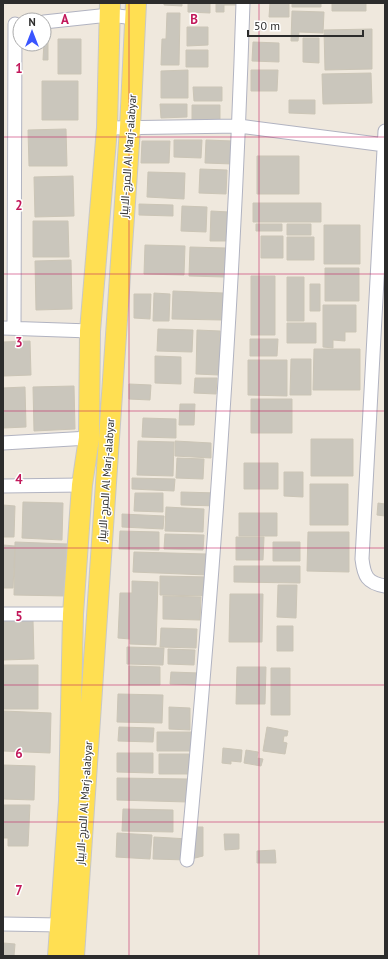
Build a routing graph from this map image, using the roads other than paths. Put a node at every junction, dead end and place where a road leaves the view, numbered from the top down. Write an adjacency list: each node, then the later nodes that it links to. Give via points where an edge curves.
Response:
1 (243, 3): 6 (street)
2 (110, 9): 3 (street); 4 (street); 7 (main road, المرج-الابيار Al Marj-alabyar)
3 (136, 10): 8 (main road, المرج-الابيار Al Marj-alabyar)
4 (52, 20)
5 (13, 52): 11 (street)
6 (239, 126): 8 (street); 10 (street); 20 (street, via 213,567)
7 (107, 128): 8 (street); 12 (main road, المرج-الابيار Al Marj-alabyar)
8 (130, 128): 24 (main road, المرج-الابيار Al Marj-alabyar)
9 (385, 131): 10 (street)
10 (385, 145): 17 (street, via 362,559 364,573 370,581)
11 (8, 328): 12 (street)
12 (90, 331): 13 (main road, المرج-الابيار Al Marj-alabyar)
13 (89, 438): 14 (street); 15 (main road, المرج-الابيار Al Marj-alabyar)
14 (3, 443)
15 (82, 485): 16 (street); 19 (main road, المرج-الابيار Al Marj-alabyar)
16 (3, 486)
17 (385, 586)
18 (3, 614): 19 (street)
19 (73, 614): 22 (main road, المرج-الابيار Al Marj-alabyar, via 69,801)
20 (188, 860)
21 (3, 924): 22 (street)
22 (60, 925): 23 (main road, المرج-الابيار Al Marj-alabyar)
23 (58, 956)
24 (74, 956)

